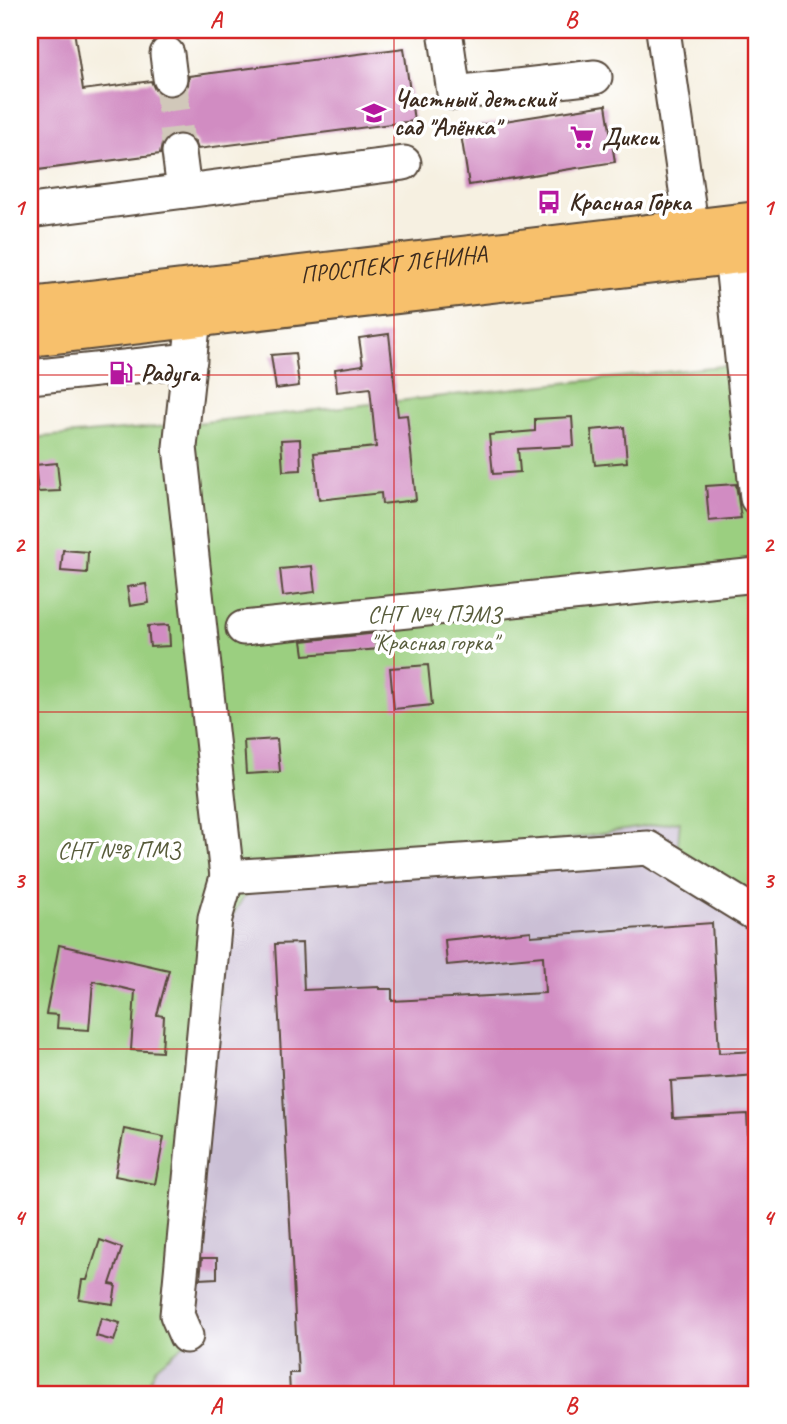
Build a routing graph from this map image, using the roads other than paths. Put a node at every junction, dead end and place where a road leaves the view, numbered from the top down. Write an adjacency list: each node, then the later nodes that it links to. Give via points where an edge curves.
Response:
1 (444, 30): 3 (street, via 454,93)
2 (663, 30): 9 (street)
3 (595, 76)
4 (179, 152): 6 (street)
5 (404, 163): 6 (street)
6 (184, 191): 7 (street)
7 (30, 211)
8 (757, 221): 9 (main road, ПРОСПЕКТ ЛЕНИНА)
9 (719, 248): 10 (main road, ПРОСПЕКТ ЛЕНИНА); 11 (main road, ПРОСПЕКТ ЛЕНИНА); 15 (street)
10 (30, 307)
11 (194, 318): 12 (main road, ПРОСПЕКТ ЛЕНИНА); 13 (street)
12 (30, 337)
13 (190, 360): 14 (street); 18 (street, via 180,447)
14 (30, 377)
15 (757, 498)
16 (757, 575): 17 (street)
17 (243, 628)
18 (227, 877): 19 (street, via 648,848); 20 (street, via 215,918 177,1315)
19 (757, 915)
20 (186, 1336)

